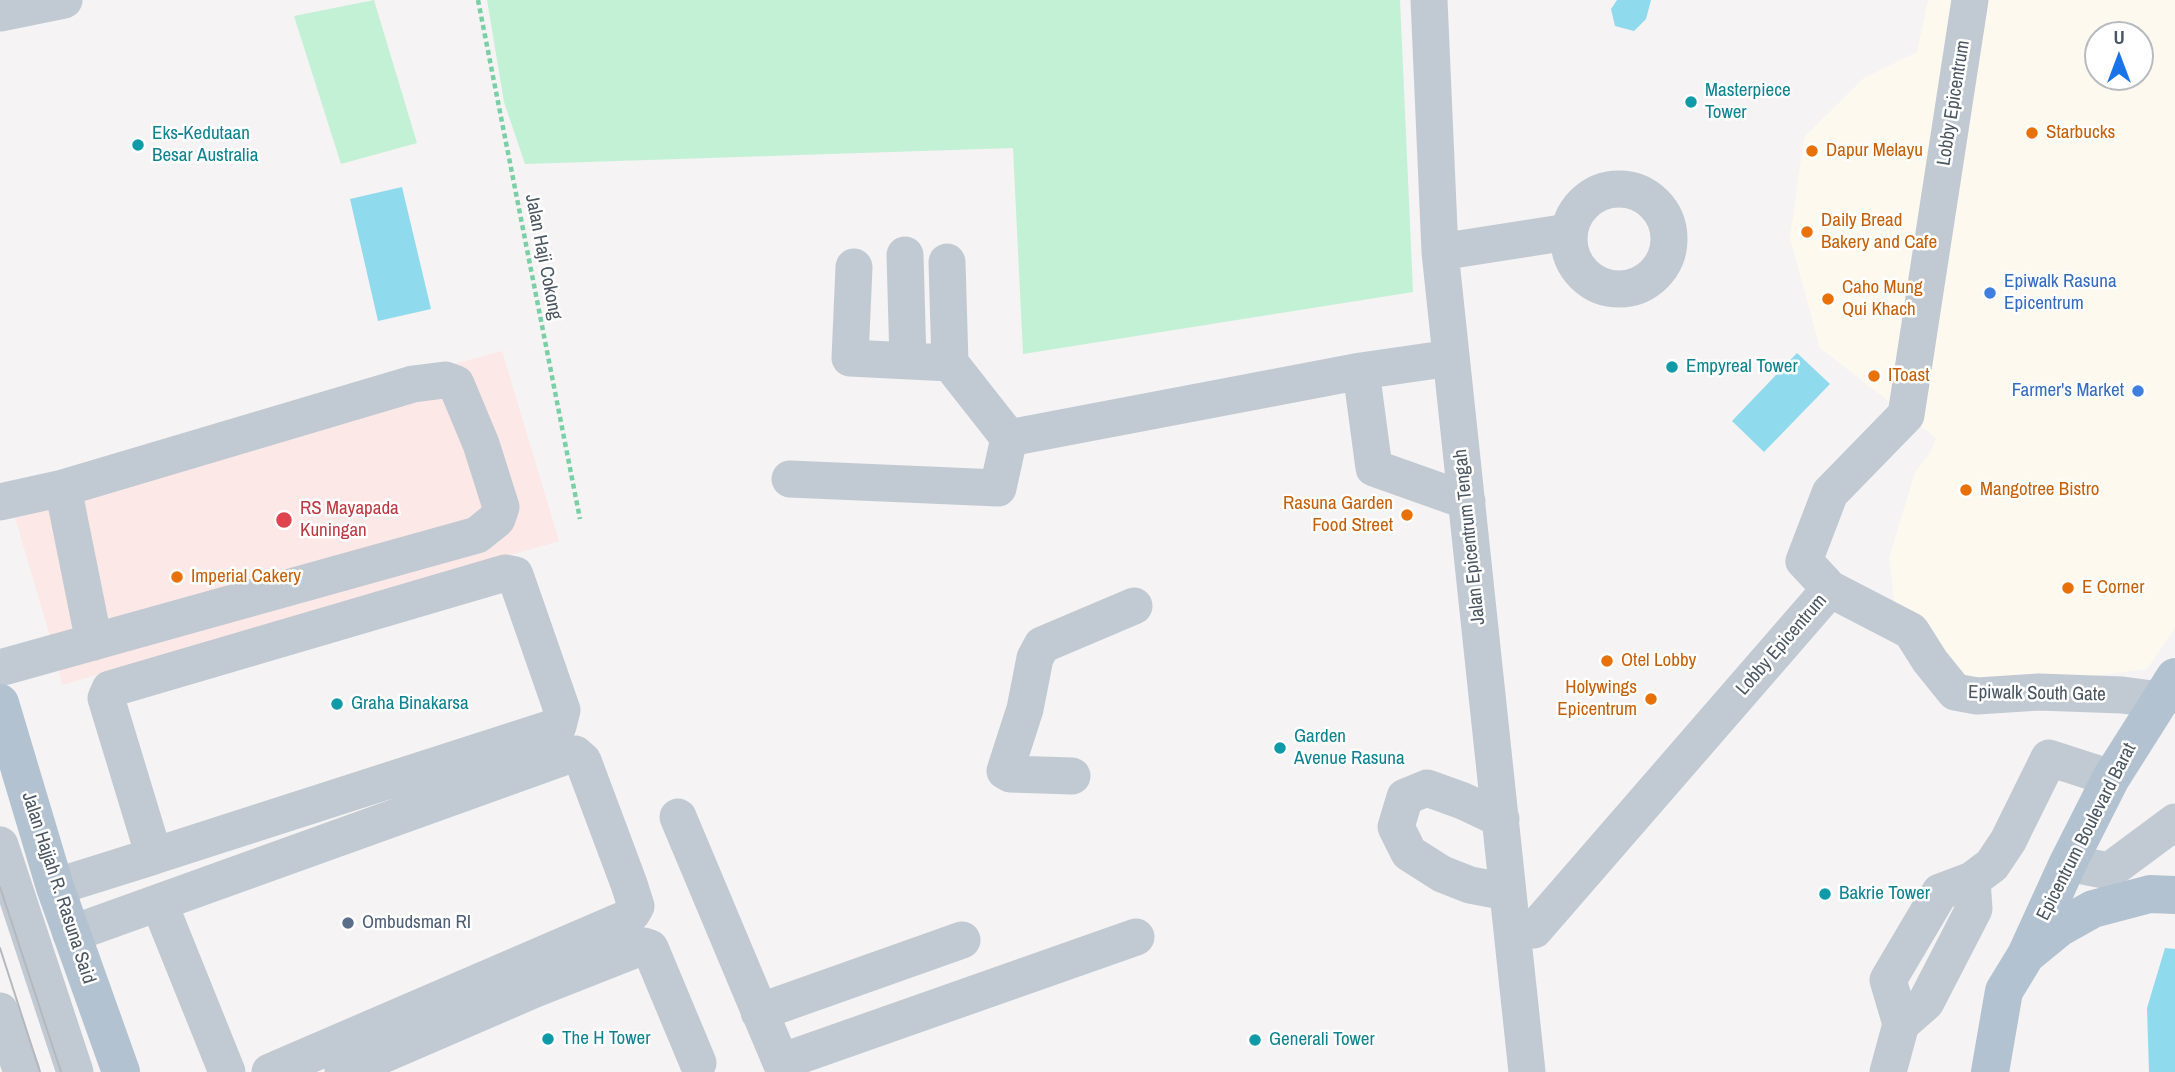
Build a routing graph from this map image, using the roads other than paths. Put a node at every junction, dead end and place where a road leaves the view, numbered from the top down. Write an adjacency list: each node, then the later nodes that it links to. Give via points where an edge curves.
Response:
1 (64, 0): 4 (street)
2 (1430, 0): 6 (street, Jalan Epicentrum Tengah)
3 (1970, 0): 19 (street, Lobby Epicentrum, via 1906,415 1830,493 1804,561)
4 (0, 13)
5 (1568, 232): 6 (street)
6 (1440, 252): 10 (street, Jalan Epicentrum Tengah)
7 (905, 255): 11 (street)
8 (947, 262): 12 (street)
9 (854, 267): 11 (street, via 850,358)
10 (1451, 358): 13 (street); 17 (street, Jalan Epicentrum Tengah)
11 (908, 361): 12 (street)
12 (950, 363): 14 (street)
13 (1361, 371): 14 (street); 17 (street, via 1374,468)
14 (1009, 438): 15 (street, via 998,488)
15 (790, 479)
16 (63, 488): 18 (street); 21 (street); 21 (street, via 413,384 446,380 456,384 500,502 497,519 477,536)
17 (1467, 501): 28 (street, Jalan Epicentrum Tengah)
18 (0, 502)
19 (1830, 589): 23 (street, Epiwalk South Gate, via 1911,631 1955,692 1977,696 2039,692 2108,695); 37 (street, Lobby Epicentrum)
20 (1134, 606): 25 (street, via 1042,645 1035,658 1005,771)
21 (94, 642): 22 (street)
22 (0, 668)
23 (2168, 688): 26 (main road, Epicentrum Boulevard Barat)
24 (0, 703): 33 (main road, Jalan Hajjah R. Rasuna Said)
25 (1072, 776)
26 (2111, 778): 32 (main road, Epicentrum Boulevard Barat); 53 (street, via 2049,758 2008,841 1992,865 1972,880 1974,909 1926,1002 1901,1024)
27 (678, 817): 43 (street)
28 (1501, 819): 34 (street, Jalan Epicentrum Tengah); 34 (street, via 1427,788 1405,797 1396,827 1409,853 1442,874)
29 (2175, 821): 32 (street, via 2109,872)
30 (0, 845): 47 (street)
31 (153, 856): 31 (street, via 558,726 562,710 515,575 505,573 110,689 106,698); 33 (street)
32 (2068, 863): 41 (main road, Epicentrum Boulevard Barat)
33 (55, 887): 38 (main road, Jalan Hajjah R. Rasuna Said)
34 (1507, 892): 52 (street, Jalan Epicentrum Tengah)
35 (2175, 895): 41 (main road, via 2150,894 2093,909 2059,928)
36 (159, 903): 38 (street); 49 (street); 50 (street, via 569,755 583,761 629,884 636,906 632,913)
37 (1534, 930)
38 (71, 934): 48 (main road, Jalan Hajjah R. Rasuna Said)
39 (1136, 937): 45 (street)
40 (962, 940): 43 (street)
41 (2026, 955): 54 (main road, via 2004,991)
42 (0, 1011): 46 (street)
43 (759, 1012): 45 (street)
44 (698, 1063): 51 (street, via 650,948 644,946)
45 (783, 1067)
46 (22, 1072)
47 (75, 1072)
48 (121, 1072)
49 (227, 1072)
50 (270, 1072)
51 (343, 1072)
52 (1527, 1072)
53 (1888, 1072)
54 (1990, 1072)

